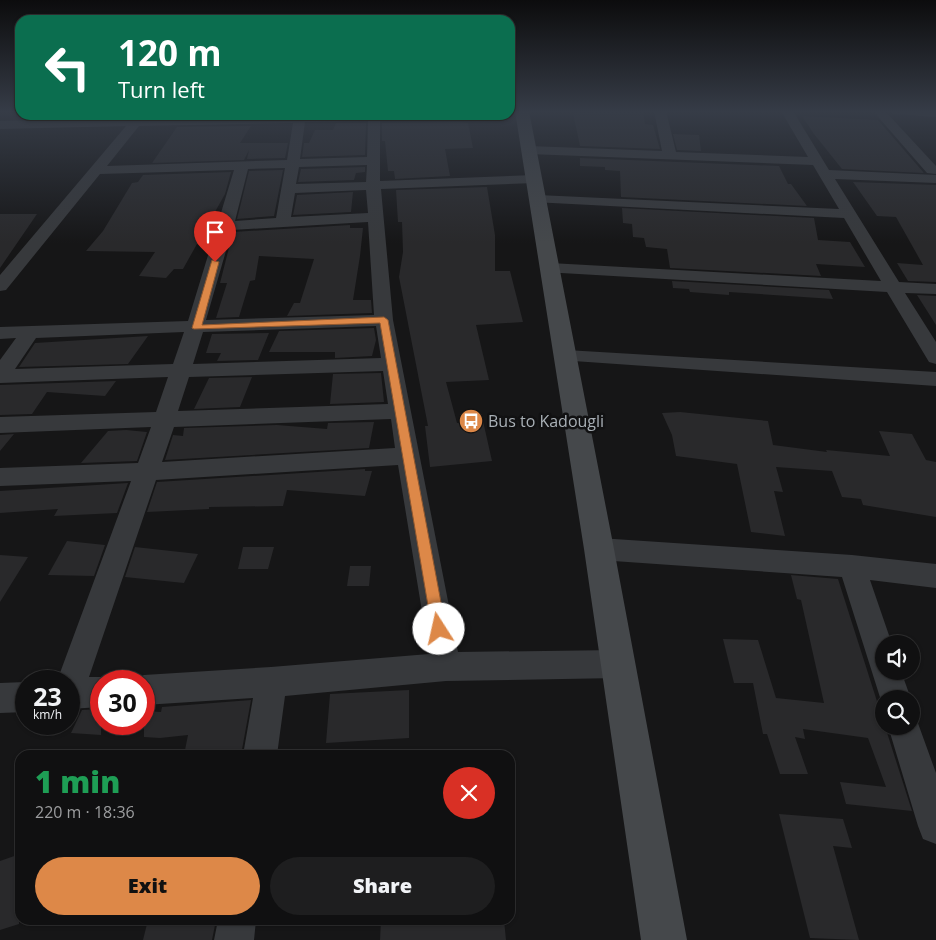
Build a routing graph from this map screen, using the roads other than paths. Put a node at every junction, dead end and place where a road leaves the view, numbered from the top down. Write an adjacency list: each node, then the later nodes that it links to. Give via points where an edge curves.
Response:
1 (109, 155): 13 (street)
2 (294, 155): 10 (street)
3 (372, 155): 9 (street)
4 (529, 155): 17 (main road)
5 (643, 155): 8 (street)
6 (813, 155): 12 (street)
7 (919, 155): 14 (street)
8 (670, 156): 12 (street)
9 (372, 161): 10 (street); 15 (street)
10 (293, 164): 11 (street); 16 (street)
11 (242, 166): 13 (street); 21 (street)
12 (821, 168): 14 (street); 18 (street)
13 (97, 170): 23 (street)
14 (935, 173)
15 (372, 184): 16 (street); 17 (street); 19 (street)
16 (289, 189): 20 (street)
17 (536, 189): 18 (street); 22 (main road)
18 (850, 214): 24 (street)
19 (375, 217): 20 (street); 26 (street)
20 (283, 222): 21 (street)
21 (226, 226): 27 (street)
22 (550, 268): 24 (street); 30 (main road)
23 (0, 286)
24 (893, 286): 25 (street); 31 (street)
25 (936, 289)
26 (384, 320): 27 (street); 32 (street)
27 (197, 328): 28 (street); 33 (street)
28 (30, 332): 29 (street); 34 (street)
29 (0, 333)
30 (566, 356): 35 (street); 42 (main road)
31 (936, 358)
32 (391, 364): 33 (street); 36 (street)
33 (183, 370): 34 (street); 37 (street)
34 (0, 376)
35 (936, 379)
36 (400, 411): 37 (street); 39 (street)
37 (166, 419): 38 (street); 40 (street)
38 (0, 425)
39 (408, 456): 40 (street); 47 (street)
40 (148, 472): 41 (street); 48 (street)
41 (0, 476)
42 (599, 548): 43 (street); 46 (main road)
43 (852, 566): 44 (street); 45 (street)
44 (936, 576)
45 (875, 637)
46 (618, 664): 47 (street); 58 (main road)
47 (446, 667): 49 (street)
48 (77, 670)
49 (271, 682): 50 (street); 54 (street)
50 (155, 689)
51 (15, 697): 52 (street)
52 (0, 698)
53 (907, 735): 55 (street)
54 (261, 750)
55 (936, 826)
56 (236, 925): 57 (street)
57 (234, 940)
58 (664, 940)

